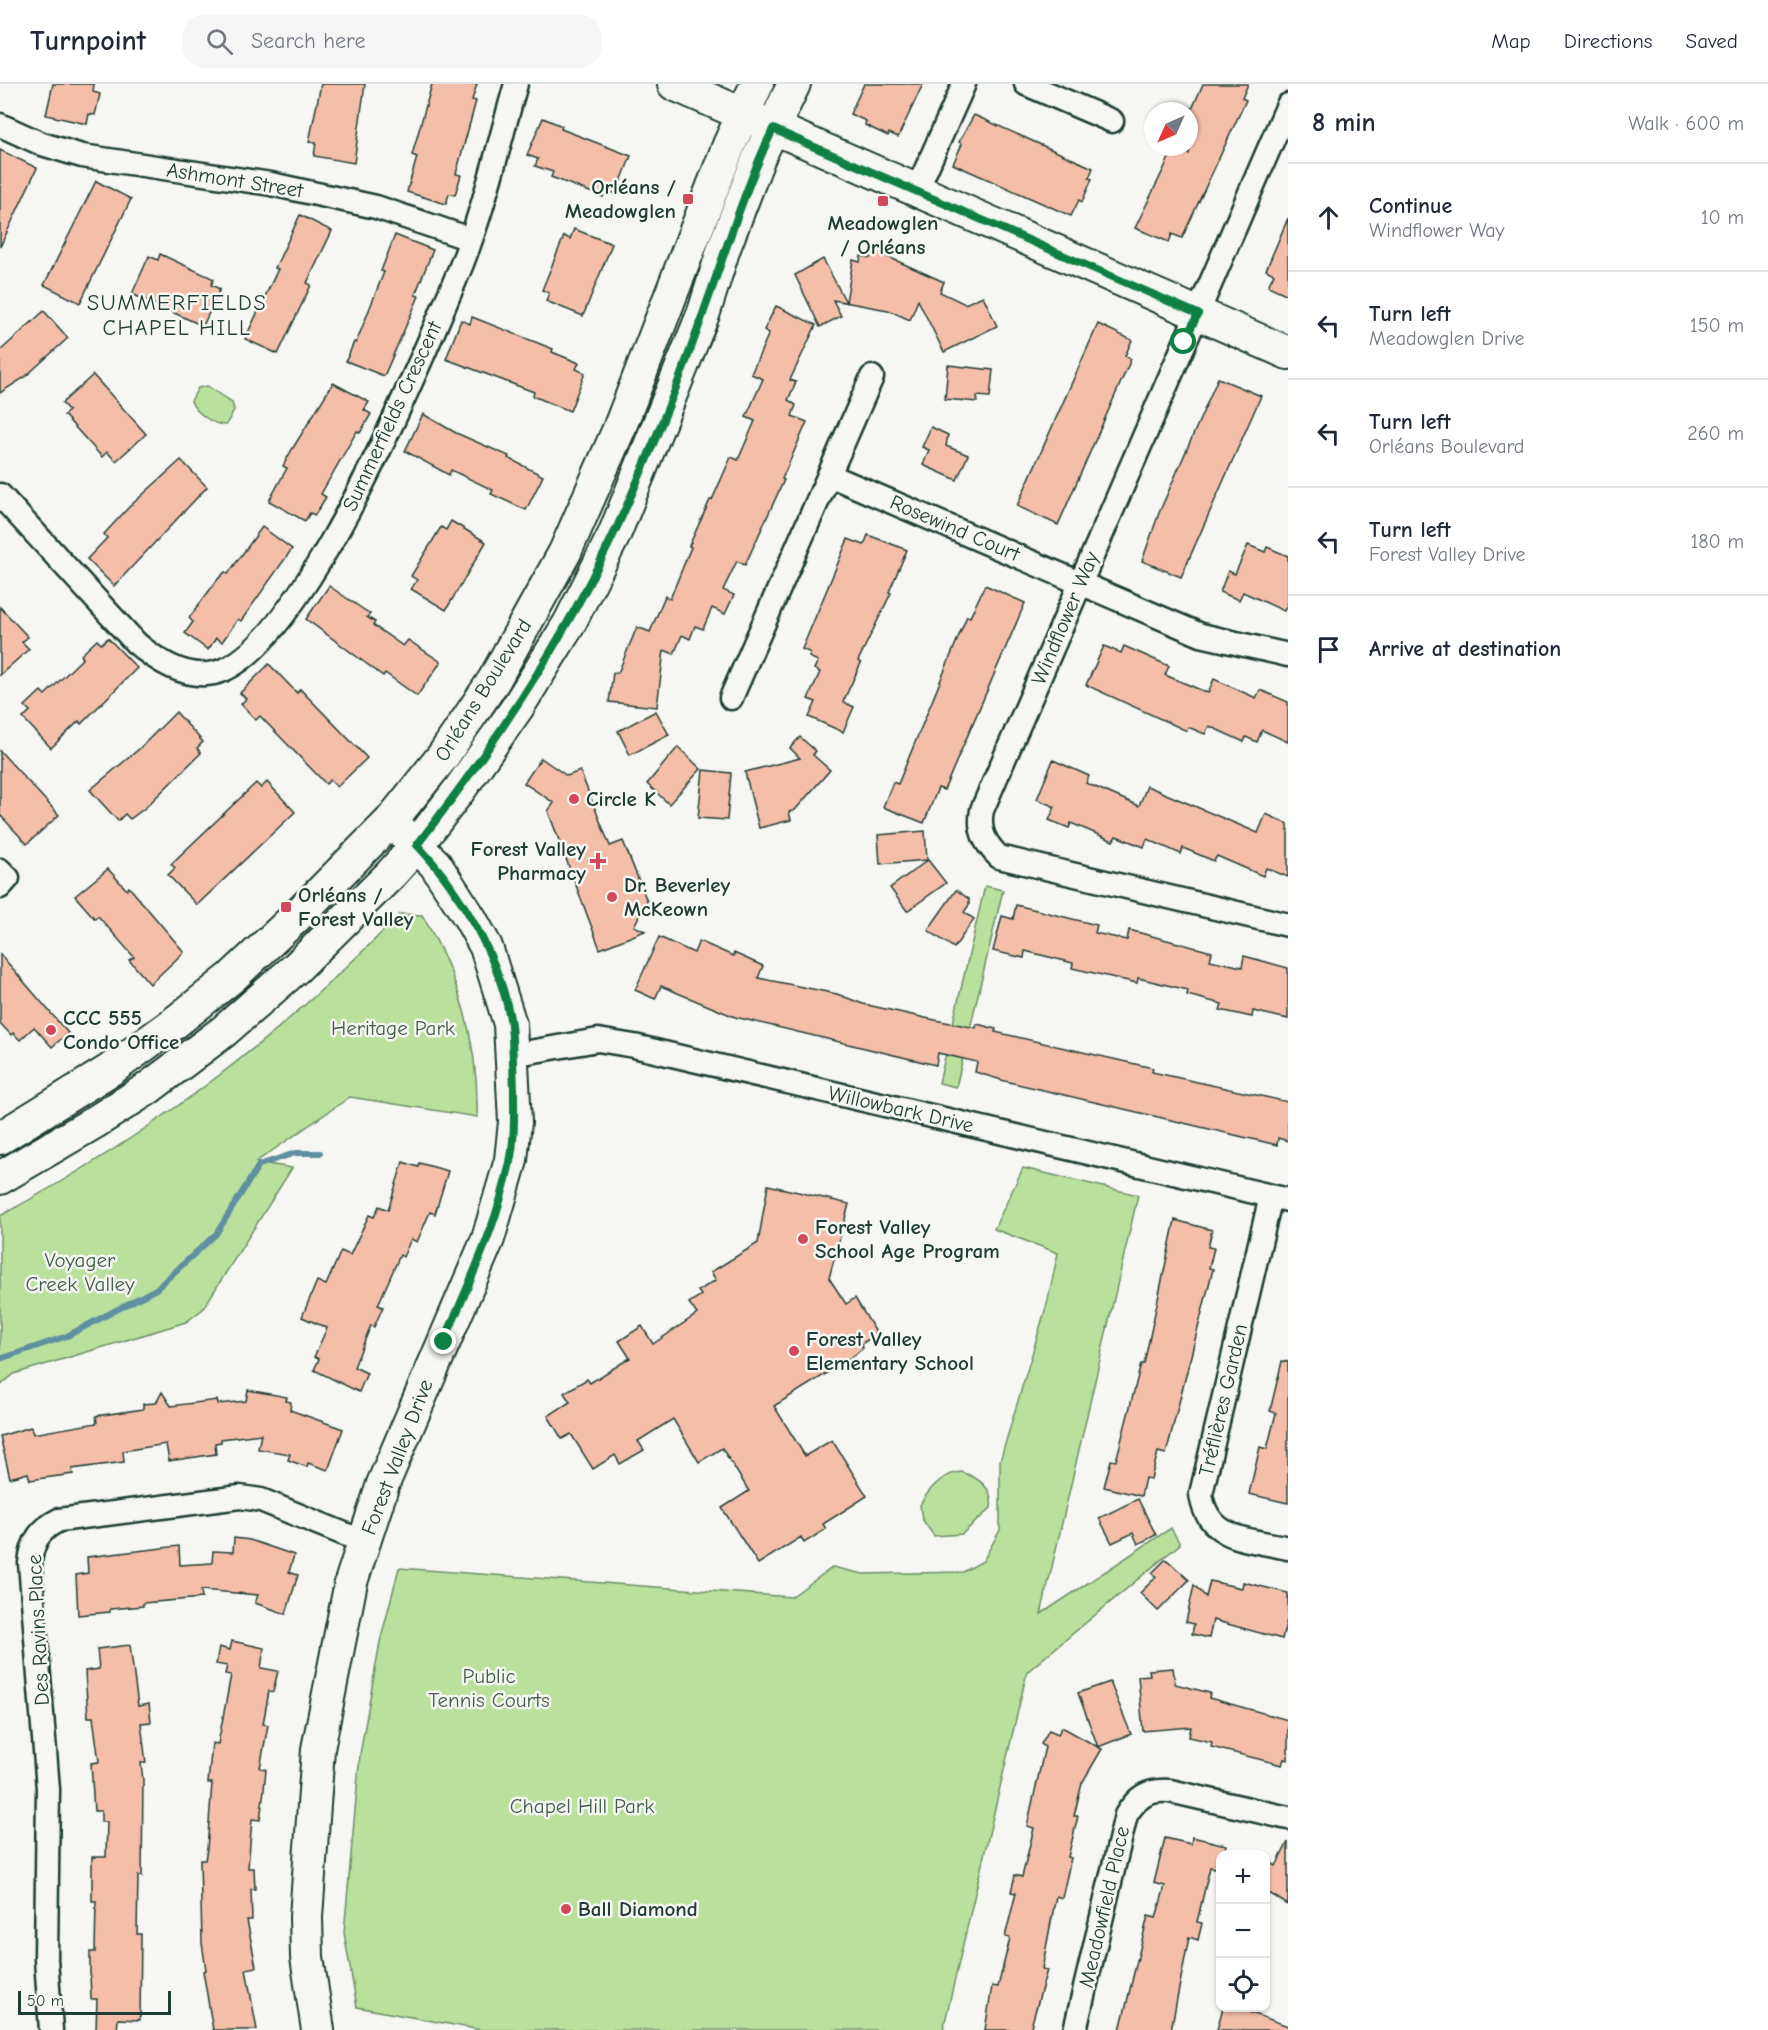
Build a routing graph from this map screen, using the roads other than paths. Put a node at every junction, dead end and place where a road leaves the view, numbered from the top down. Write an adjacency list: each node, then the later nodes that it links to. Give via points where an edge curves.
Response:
1 (516, 84): 13 (street, Summerfields Crescent, via 489,186)
2 (674, 84): 8 (main road)
3 (757, 84): 8 (main road, Orléans Boulevard)
4 (794, 84): 11 (main road, Orléans Boulevard)
5 (964, 84): 12 (street)
6 (1026, 84): 9 (street)
7 (1288, 105): 14 (street, Windflower Way)
8 (744, 115): 11 (main road); 22 (main road, Orléans Boulevard, via 599,476 550,582 474,712)
9 (1112, 121)
10 (0, 125): 13 (street, Ashmont Street, via 82,156 271,184 376,207)
11 (773, 129): 12 (main road); 23 (main road, Orléans Boulevard, via 724,248 653,444 592,580 517,708)
12 (916, 192): 14 (main road)
13 (470, 239): 18 (street, Summerfields Crescent, via 388,434 356,498 296,597 259,643 216,673 201,675 163,663 149,654 96,602)
14 (1198, 314): 15 (main road); 19 (street, Windflower Way)
15 (1288, 353)
16 (872, 377): 17 (street)
17 (829, 475): 19 (street, Rosewind Court); 21 (street)
18 (0, 495)
19 (1080, 582): 20 (street, Rosewind Court, via 1202,635); 26 (street, Windflower Way, via 982,810 981,831 987,845 999,857)
20 (1288, 655)
21 (731, 698)
22 (390, 822): 23 (main road, Forest Valley Drive); 28 (main road, Orléans Boulevard, via 297,916 203,1001 110,1070)
23 (417, 845): 27 (main road, Forest Valley Drive, via 444,878 486,948 510,1024); 29 (main road, Orléans Boulevard, via 297,967 224,1031 113,1111)
24 (0, 870): 25 (street, via 8,878)
25 (0, 887)
26 (1288, 925)
27 (512, 1055): 30 (street, Willowbark Drive, via 598,1040 616,1042); 31 (main road, Forest Valley Drive, via 514,1122 511,1160 501,1197 488,1239 383,1484)
28 (0, 1138)
29 (0, 1178)
30 (1279, 1198): 32 (street, Tréflières Garden, via 1201,1494 1208,1519 1218,1529 1232,1536)
31 (364, 1542): 34 (street, Des Ravins Place, via 261,1500 240,1497 59,1520 45,1526 32,1547 30,1563 48,1789 46,1959); 35 (main road, Forest Valley Drive, via 351,1582 318,1749 306,1917 307,1957)
32 (1288, 1548)
33 (1288, 1818): 36 (street, Meadowfield Place, via 1157,1789 1134,1802 1126,1815)
34 (51, 2030)
35 (318, 2030)
36 (1075, 2030)

